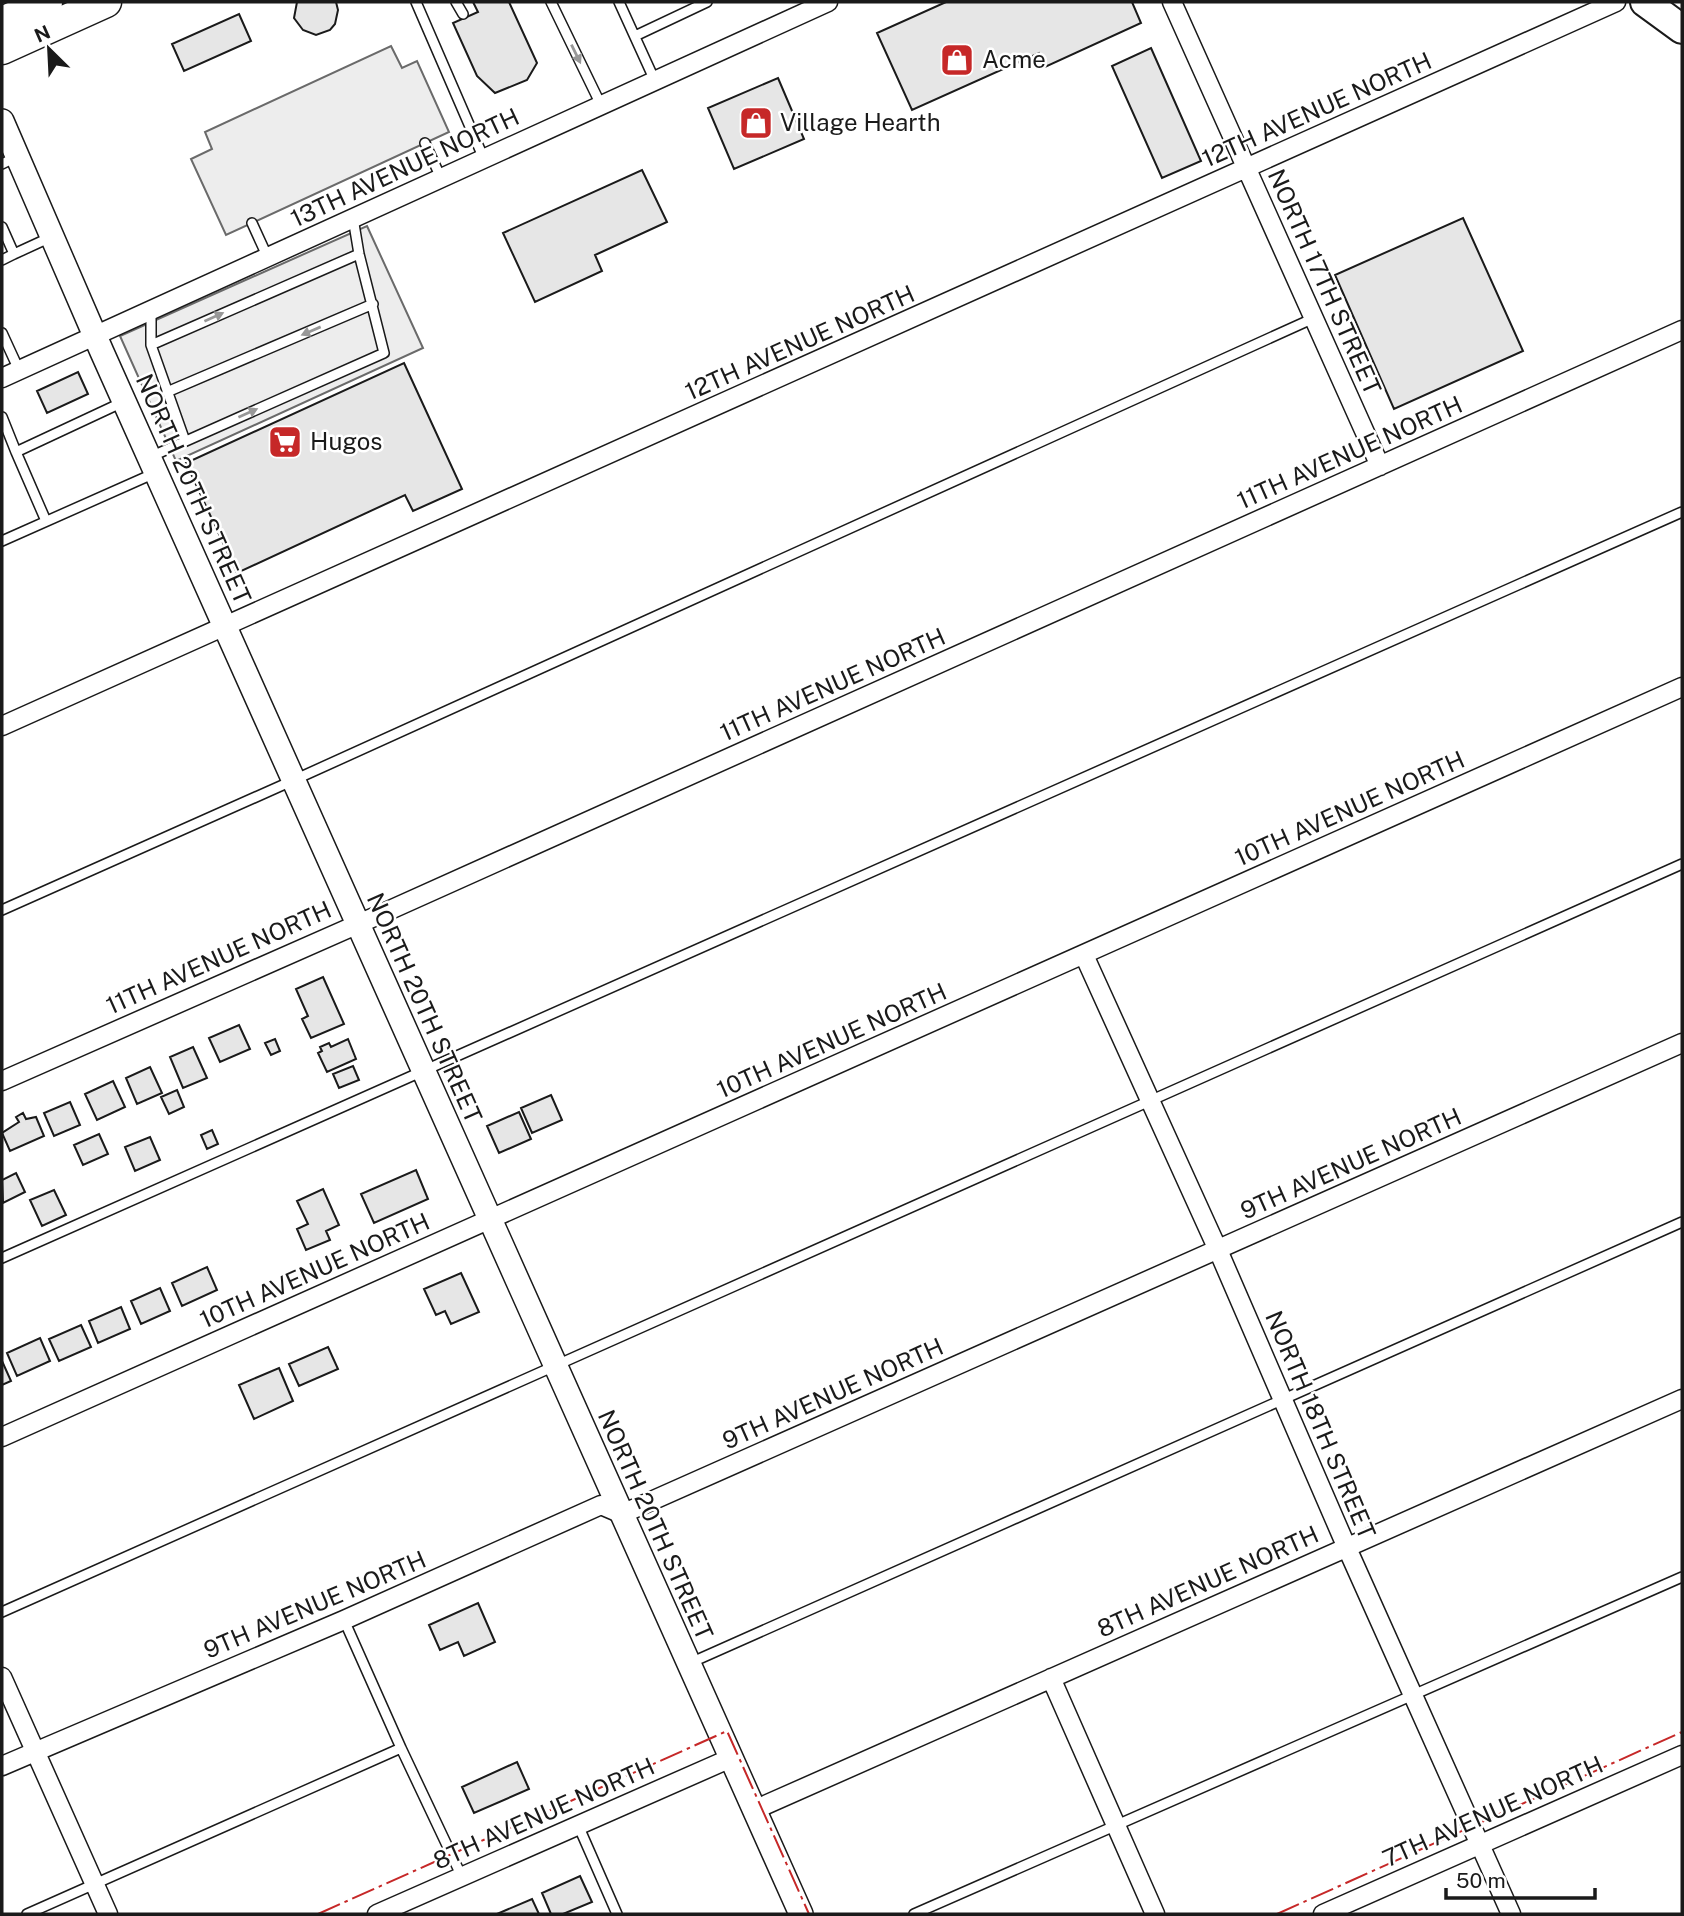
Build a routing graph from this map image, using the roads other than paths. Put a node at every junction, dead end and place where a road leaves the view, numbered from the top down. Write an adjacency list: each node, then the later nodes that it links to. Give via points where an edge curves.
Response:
1 (47, 2): 13 (highway)
2 (106, 2): 16 (highway)
3 (415, 2): 21 (lane)
4 (456, 2): 12 (lane)
5 (551, 2): 18 (lane, one-way to 18)
6 (619, 2): 15 (lane)
7 (707, 2): 15 (lane)
8 (828, 2): 17 (street, 13TH AVENUE NORTH)
9 (1172, 2): 23 (street, NORTH 17TH STREET)
10 (1616, 2): 23 (street, 12TH AVENUE NORTH)
11 (1646, 2): 14 (main road)
12 (463, 14)
13 (2, 22)
14 (1682, 29)
15 (635, 36): 17 (lane)
16 (2, 49)
17 (655, 81): 18 (street, 13TH AVENUE NORTH)
18 (601, 105): 21 (street, 13TH AVENUE NORTH)
19 (2, 121): 22 (street, NORTH 20TH STREET)
20 (425, 143): 24 (lane)
21 (484, 159): 24 (street, 13TH AVENUE NORTH)
22 (9, 161): 28 (street, NORTH 20TH STREET)
23 (1247, 169): 35 (street, NORTH 17TH STREET); 52 (street, 12TH AVENUE NORTH)
24 (441, 178): 25 (street, 13TH AVENUE NORTH)
25 (353, 218): 30 (lane); 31 (street, 13TH AVENUE NORTH)
26 (252, 223): 31 (lane)
27 (2, 227): 29 (lane)
28 (51, 237): 29 (lane); 38 (street, NORTH 20TH STREET)
29 (15, 254): 32 (lane)
30 (359, 254): 33 (lane); 39 (lane, one-way to 30)
31 (268, 258): 34 (street, 13TH AVENUE NORTH)
32 (2, 260)
33 (373, 304): 42 (lane, one-way to 42); 45 (lane, one-way to 33, via 384,353)
34 (151, 310): 38 (street, 13TH AVENUE NORTH); 39 (lane)
35 (1314, 318): 48 (street, NORTH 17TH STREET); 55 (lane)
36 (1682, 330): 48 (street, 11TH AVENUE NORTH)
37 (2, 333): 40 (lane)
38 (95, 336): 40 (street, 13TH AVENUE NORTH); 43 (street, NORTH 20TH STREET)
39 (151, 345): 42 (lane)
40 (19, 370): 41 (street, 13TH AVENUE NORTH)
41 (2, 378)
42 (167, 392): 45 (lane)
43 (125, 401): 46 (lane); 47 (street, NORTH 20TH STREET)
44 (2, 417): 46 (lane)
45 (186, 441): 47 (lane)
46 (16, 452): 50 (lane)
47 (153, 465): 50 (lane); 52 (street, NORTH 20TH STREET)
48 (1380, 467): 58 (street, 11TH AVENUE NORTH)
49 (1682, 512): 61 (lane)
50 (46, 522): 51 (lane)
51 (2, 541)
52 (226, 626): 54 (street, 12TH AVENUE NORTH); 55 (street, NORTH 20TH STREET)
53 (1682, 688): 59 (street, 10TH AVENUE NORTH)
54 (2, 726)
55 (294, 780): 57 (lane); 58 (street, NORTH 20TH STREET)
56 (1682, 864): 63 (lane)
57 (2, 910)
58 (358, 924): 61 (street, NORTH 20TH STREET); 62 (street, 11TH AVENUE NORTH)
59 (1084, 955): 63 (street, NORTH 18TH STREET); 64 (street, 10TH AVENUE NORTH)
60 (1682, 1043): 66 (street, 9TH AVENUE NORTH)
61 (424, 1071): 64 (street, NORTH 20TH STREET); 67 (lane)
62 (2, 1081)
63 (1150, 1101): 66 (street, NORTH 18TH STREET); 68 (lane)
64 (491, 1220): 68 (street, NORTH 20TH STREET); 71 (street, 10TH AVENUE NORTH)
65 (1682, 1222): 70 (lane)
66 (1218, 1250): 70 (street, NORTH 18TH STREET); 72 (street, 9TH AVENUE NORTH)
67 (2, 1258)
68 (555, 1366): 72 (street, NORTH 20TH STREET); 75 (lane)
69 (1682, 1399): 73 (street, 8TH AVENUE NORTH)
70 (1283, 1400): 73 (street, NORTH 18TH STREET); 77 (lane)
71 (2, 1437)
72 (622, 1514): 76 (street, 9TH AVENUE NORTH, via 601,1505); 77 (street, NORTH 20TH STREET)
73 (1347, 1548): 79 (street, 8TH AVENUE NORTH); 80 (street, NORTH 18TH STREET)
74 (1682, 1577): 80 (lane)
75 (2, 1612)
76 (344, 1620): 81 (lane); 82 (street, 9TH AVENUE NORTH)
77 (689, 1664): 84 (street, NORTH 20TH STREET)
78 (2, 1677): 82 (street)
79 (1051, 1678): 86 (street, 8TH AVENUE NORTH); 88 (street)
80 (1413, 1696): 88 (lane); 89 (street, NORTH 18TH STREET)
81 (401, 1748): 90 (lane); 91 (lane)
82 (35, 1751): 85 (street, 9TH AVENUE NORTH); 91 (street)
83 (1682, 1755): 89 (street, 7TH AVENUE NORTH)
84 (731, 1758): 86 (street, NORTH 20TH STREET); 87 (street, 8TH AVENUE NORTH)
85 (2, 1766)
86 (754, 1810): 96 (street, NORTH 20TH STREET)
87 (578, 1825): 90 (street, 8TH AVENUE NORTH); 95 (lane)
88 (1116, 1826): 97 (lane); 98 (street)
89 (1480, 1844): 99 (street, 7TH AVENUE NORTH); 100 (street, NORTH 18TH STREET)
90 (462, 1877): 94 (street, 8TH AVENUE NORTH)
91 (95, 1885): 92 (lane); 93 (street)
92 (27, 1914)
93 (108, 1914)
94 (377, 1914)
95 (617, 1914)
96 (801, 1914)
97 (914, 1914)
98 (1155, 1914)
99 (1323, 1914)
100 (1511, 1914)

